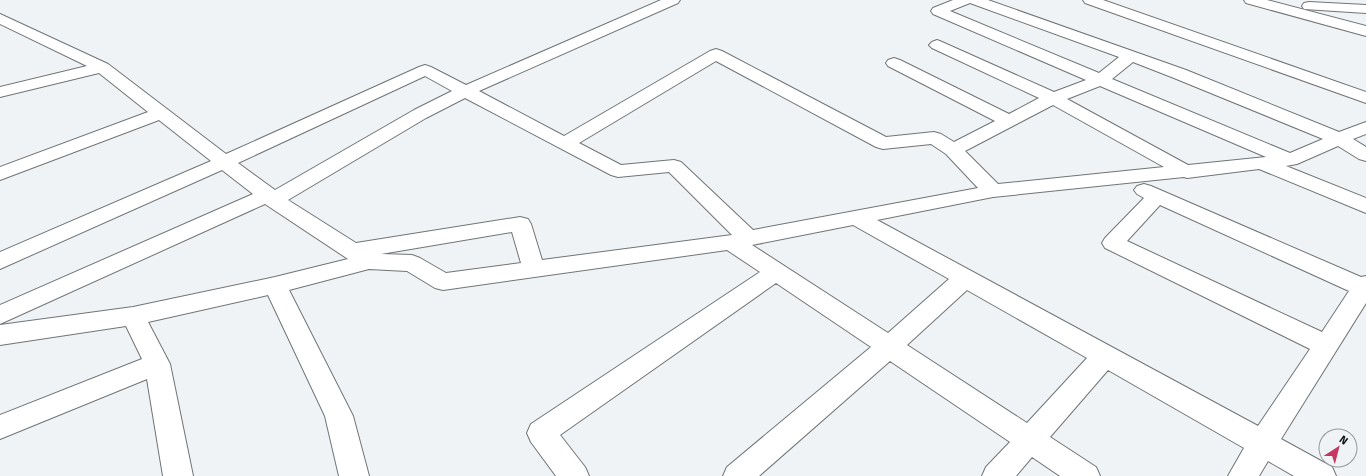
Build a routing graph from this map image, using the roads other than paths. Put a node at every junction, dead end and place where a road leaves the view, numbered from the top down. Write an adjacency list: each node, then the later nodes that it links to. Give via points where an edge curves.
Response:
1 (673, 0): 14 (street)
2 (965, 0): 13 (street, via 938,12)
3 (976, 0): 10 (street)
4 (1090, 0): 17 (street)
5 (1255, 1): 6 (street); 8 (street)
6 (1366, 9)
7 (0, 18): 12 (street)
8 (1366, 31)
9 (937, 45): 16 (street)
10 (1131, 56): 13 (street); 21 (street)
11 (894, 63): 19 (street)
12 (102, 67): 15 (street); 18 (street)
13 (1100, 80): 16 (street); 25 (street)
14 (465, 91): 22 (street); 26 (street, via 425,70); 33 (street)
15 (0, 92)
16 (1053, 98): 19 (street); 28 (street)
17 (1366, 98)
18 (161, 113): 26 (street); 29 (street)
19 (1009, 121): 23 (street)
20 (1366, 127): 21 (street)
21 (1336, 138): 24 (street); 25 (street)
22 (566, 142): 23 (street, via 716,54 883,143 934,138); 36 (street, via 618,171 674,166)
23 (952, 150): 31 (street)
24 (1366, 155)
25 (1290, 160): 27 (street)
26 (225, 162): 33 (street); 38 (street)
27 (1262, 164): 28 (street); 34 (street)
28 (1187, 172): 30 (street)
29 (0, 174)
30 (1118, 178): 31 (street); 32 (street)
31 (993, 191): 35 (street)
32 (1157, 196): 43 (street); 47 (street, via 1113,243)
33 (271, 197): 37 (street); 44 (street)
34 (1366, 206)
35 (857, 218): 36 (street); 41 (street)
36 (740, 241): 39 (street); 40 (street)
37 (360, 256): 39 (street, via 412,263 443,282); 39 (street, via 520,224); 42 (street)
38 (0, 261)
39 (534, 270)
40 (776, 272): 48 (street); 56 (street, via 541,433)
41 (965, 278): 48 (street); 49 (street)
42 (275, 285): 45 (street); 55 (street, via 339,416)
43 (1365, 287): 47 (street)
44 (0, 315)
45 (133, 316): 46 (street); 50 (street)
46 (0, 335)
47 (1326, 345): 53 (street)
48 (889, 347): 52 (street); 57 (street)
49 (1105, 356): 52 (street); 53 (street)
50 (158, 364): 51 (street); 54 (street)
51 (0, 427)
52 (1029, 439): 58 (street); 59 (street)
53 (1262, 444): 60 (street); 61 (street)
54 (178, 476)
55 (354, 476)
56 (574, 476)
57 (738, 476)
58 (997, 476)
59 (1085, 476)
60 (1243, 476)
61 (1321, 476)

